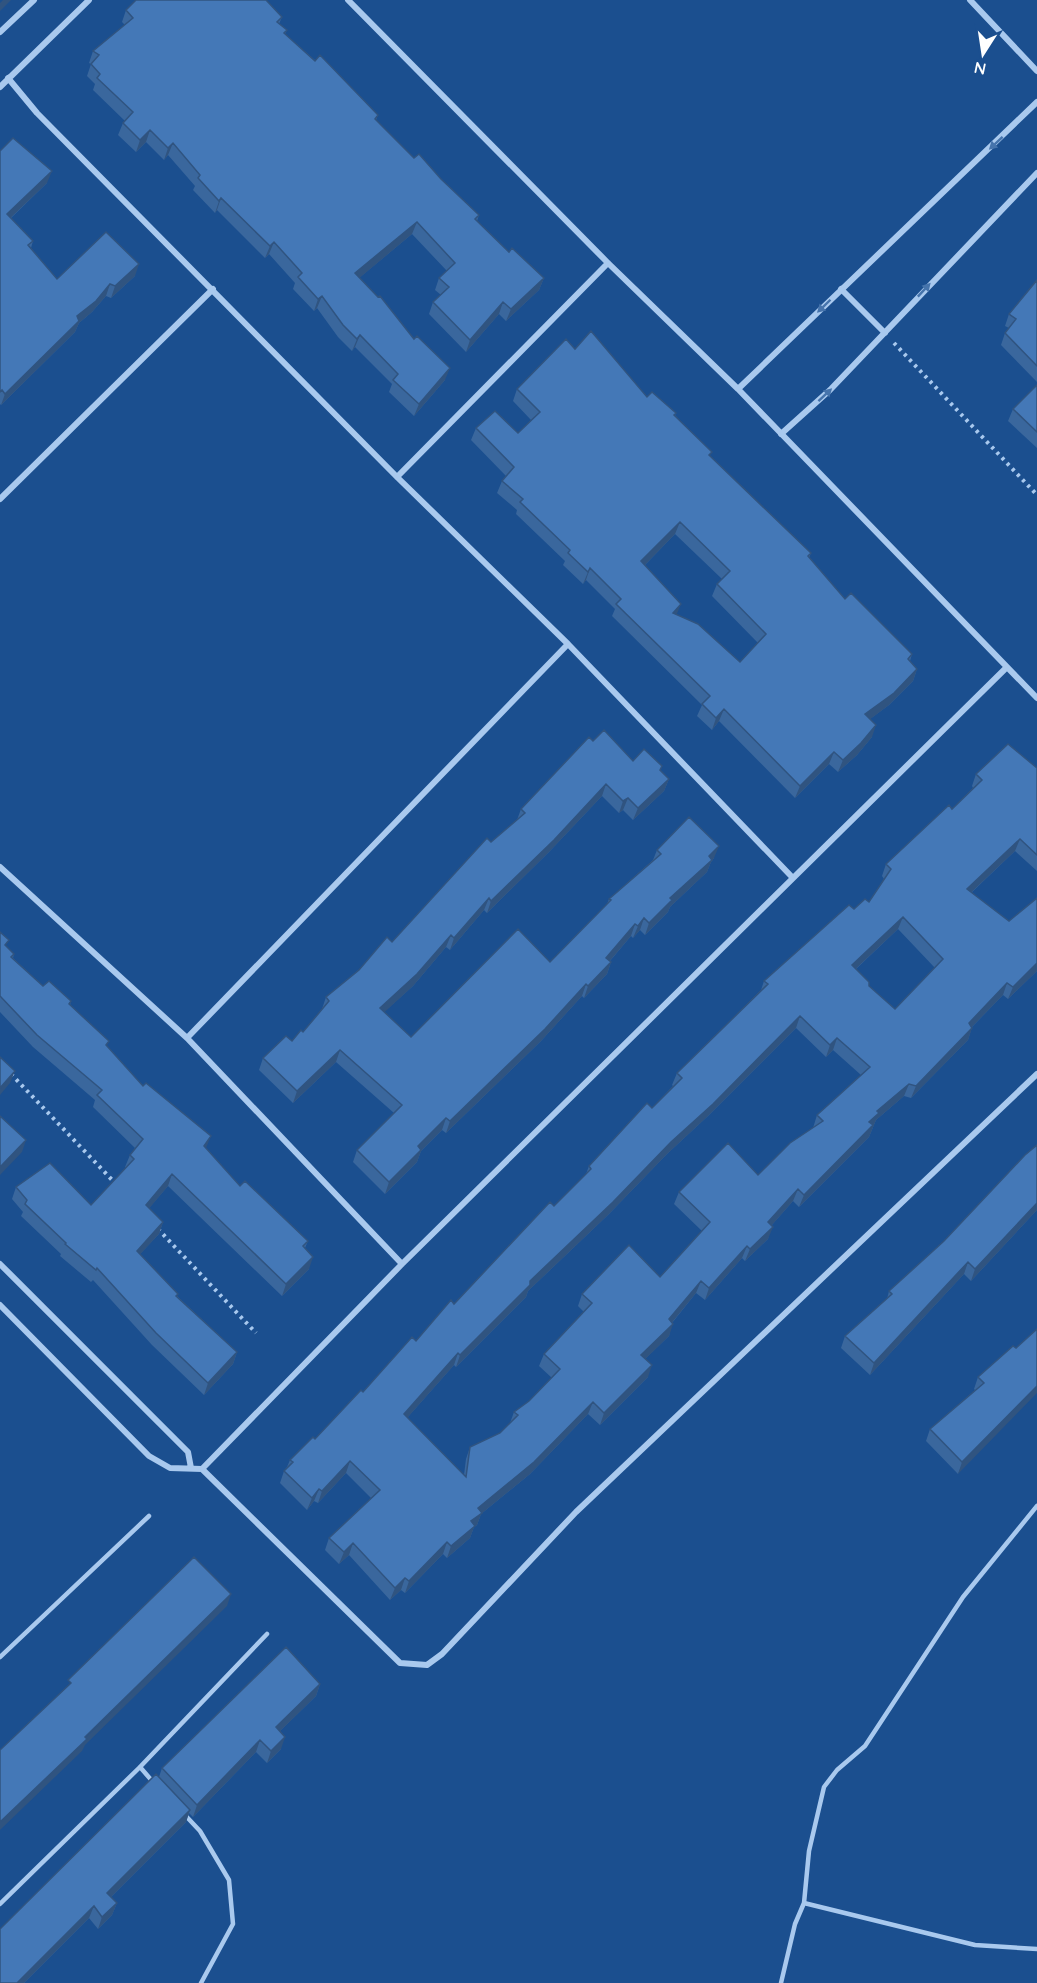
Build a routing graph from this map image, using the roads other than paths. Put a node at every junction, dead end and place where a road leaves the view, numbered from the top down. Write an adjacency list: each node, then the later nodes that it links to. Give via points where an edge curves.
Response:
1 (34, 0): 5 (street)
2 (89, 0): 7 (street)
3 (348, 0): 11 (street)
4 (970, 0): 6 (street)
5 (0, 32)
6 (1037, 71)
7 (8, 78): 8 (street); 12 (street, via 37,113)
8 (0, 87)
9 (1037, 102): 13 (street, one-way to 13)
10 (1037, 173): 14 (street, one-way to 10)
11 (608, 263): 15 (street); 17 (street)
12 (213, 289): 17 (street); 18 (street)
13 (841, 289): 14 (street); 15 (street, one-way to 15)
14 (885, 333): 16 (street, one-way to 14)
15 (738, 389): 16 (street)
16 (781, 434): 20 (street)
17 (397, 477): 19 (street)
18 (0, 499)
19 (568, 644): 23 (street); 24 (street)
20 (1006, 668): 21 (street); 23 (street)
21 (1037, 698)
22 (0, 867): 24 (street)
23 (792, 877): 27 (street)
24 (187, 1038): 27 (street)
25 (1037, 1074): 30 (street, via 576,1512 442,1654 427,1665 400,1663)
26 (0, 1263): 29 (street, via 188,1452)
27 (402, 1263): 30 (street)
28 (0, 1305): 29 (street, via 149,1456 170,1468)
29 (191, 1468): 30 (street)
30 (202, 1469)
31 (1037, 1506): 38 (lane, via 963,1597 865,1746 824,1787 808,1851)
32 (150, 1516): 34 (lane)
33 (267, 1634): 35 (lane)
34 (0, 1657)
35 (140, 1767): 36 (lane); 39 (lane)
36 (155, 1783)
37 (178, 1807): 41 (lane, via 200,1831 229,1880 233,1924)
38 (804, 1903): 40 (lane, via 975,1945); 42 (lane)
39 (0, 1904)
40 (1037, 1949)
41 (201, 1983)
42 (781, 1983)

